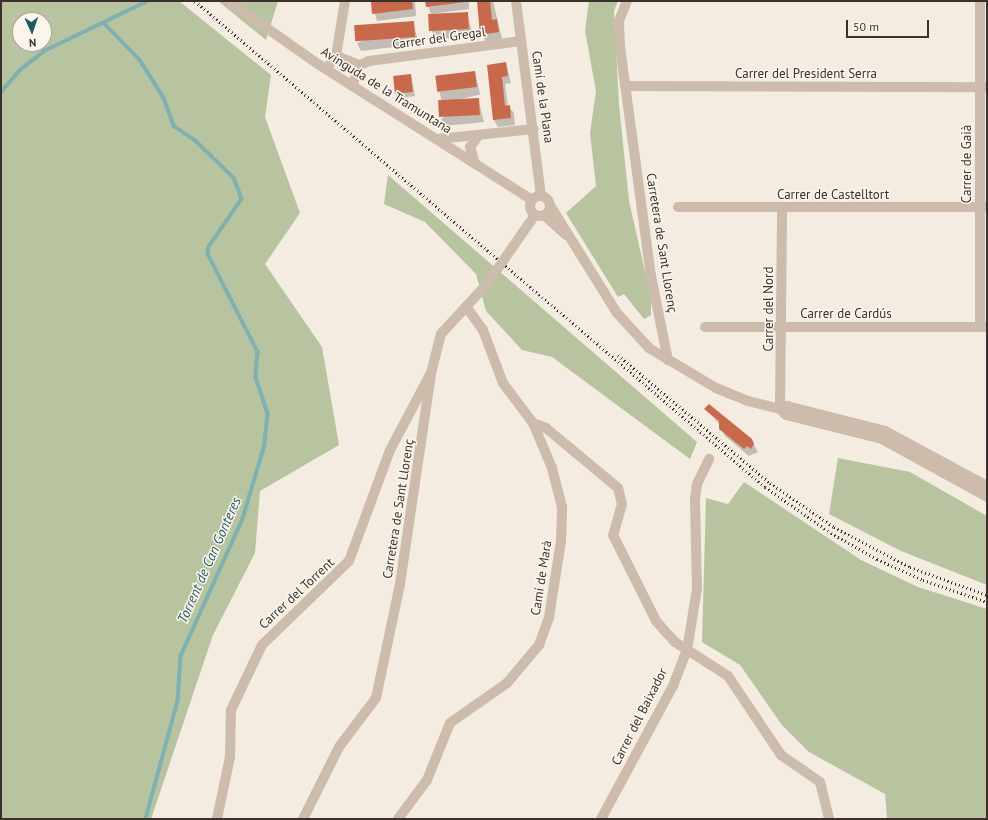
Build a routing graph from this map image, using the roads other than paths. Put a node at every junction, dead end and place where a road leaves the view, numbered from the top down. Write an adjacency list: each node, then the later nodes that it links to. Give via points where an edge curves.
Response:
1 (228, 1): 9 (street, Avinguda de la Tramuntana)
2 (345, 1): 7 (street)
3 (516, 1): 6 (street, Camí de la Plana)
4 (627, 1): 11 (street, Carretera de Sant Llorenç, via 619,21)
5 (980, 1): 12 (street, Carrer de Gaià)
6 (521, 41): 8 (street, Carrer del Gregal); 13 (street, Camí de la Plana)
7 (336, 56): 8 (street, Carrer del Gregal); 9 (street)
8 (360, 64): 10 (street)
9 (326, 69): 10 (street, Avinguda de la Tramuntana)
10 (352, 86): 15 (street, Avinguda de la Tramuntana)
11 (625, 86): 12 (street, Carrer del President Serra); 28 (street, Carretera de Sant Llorenç, via 651,276)
12 (983, 88): 20 (street, Carrer de Gaià)
13 (533, 129): 14 (street); 17 (street, Camí de la Plana)
14 (479, 135): 15 (street); 16 (street, via 470,147)
15 (438, 139): 16 (street, Avinguda de la Tramuntana)
16 (475, 164): 17 (street, Avinguda de la Tramuntana)
17 (537, 198): 18 (street, Avinguda de la Tramuntana, via 548,199); 22 (street, Camí de la Plana, via 530,208)
18 (551, 207): 22 (street, Carretera de Sant Llorenç); 23 (street)
19 (678, 207): 21 (street, Carrer de Castelltort)
20 (984, 207): 21 (street, Carrer de Castelltort); 27 (street, Carrer de Gaià)
21 (782, 208): 25 (street, Carrer del Nord)
22 (540, 215): 23 (street); 24 (street, Carretera de Sant Llorenç, bridge, via 521,235 487,284)
23 (572, 240): 28 (street, via 631,332)
24 (466, 307): 29 (street, Carretera de Sant Llorenç, via 441,334); 31 (street, Camí de Marà, via 483,330 503,383)
25 (782, 326): 26 (street, Carrer de Cardús); 27 (street, Carrer de Cardús); 30 (street, Carrer del Nord)
26 (705, 327)
27 (984, 327)
28 (668, 360): 30 (street, via 716,388)
29 (431, 373): 36 (street, Carretera de Sant Llorenç, via 400,584 376,698 339,747); 37 (street, Carrer del Torrent, via 390,450 350,561 262,645 231,710 230,757)
30 (780, 409): 33 (street, via 787,406 885,431); 34 (street, via 786,415 882,439)
31 (533, 423): 35 (street, via 546,428 618,488 622,504 613,535 616,543 656,621); 38 (street, Camí de Marà, via 559,489 562,506 561,541 546,633 507,683 450,723 427,780)
32 (709, 459): 35 (street, Carrer del Baixador, via 697,484 695,500 697,589)
33 (987, 486)
34 (987, 497)
35 (687, 650): 39 (street, Carrer del Baixador, via 673,686); 40 (street, via 711,662 728,676 781,755 820,782)
36 (305, 818)
37 (217, 819)
38 (398, 819)
39 (601, 819)
40 (829, 819)

